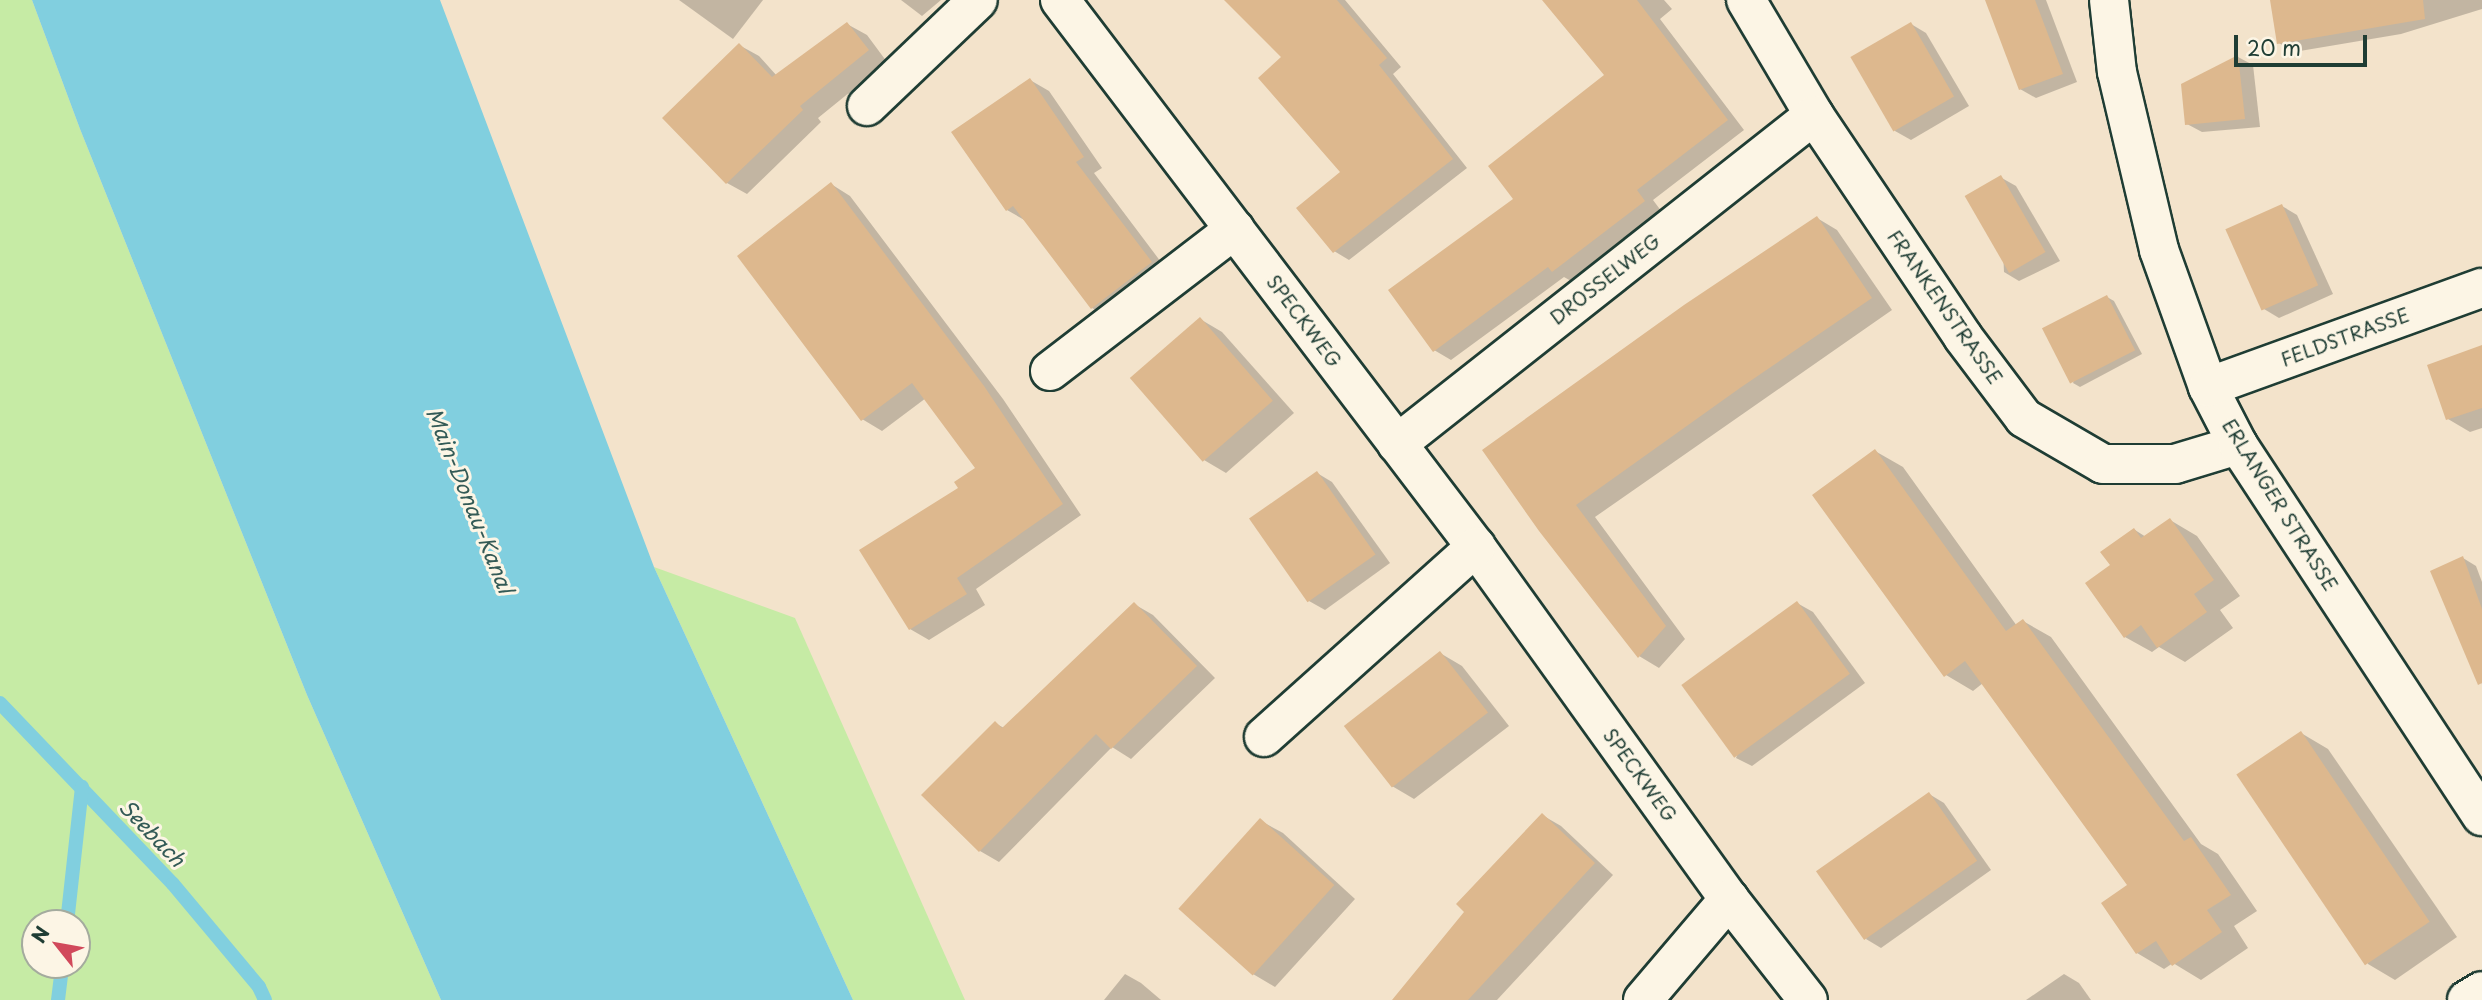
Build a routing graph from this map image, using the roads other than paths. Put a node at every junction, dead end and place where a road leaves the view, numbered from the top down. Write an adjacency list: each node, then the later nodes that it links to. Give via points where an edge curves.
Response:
1 (978, 0): 5 (street)
2 (1060, 0): 7 (street, SPECKWEG)
3 (1746, 0): 6 (street, FRANKENSTRASSE)
4 (2109, 0): 10 (street, ERLANGER STRASSE, via 2117,72 2159,250)
5 (867, 106)
6 (1814, 115): 11 (street, DROSSELWEG); 12 (street, FRANKENSTRASSE, via 1963,337 2024,418 2103,464 2175,464)
7 (1234, 229): 9 (street); 11 (street, SPECKWEG)
8 (2482, 288): 10 (street, FELDSTRASSE)
9 (1049, 371)
10 (2208, 387): 12 (street, ERLANGER STRASSE)
11 (1397, 444): 13 (street, SPECKWEG)
12 (2238, 445): 15 (street, ERLANGER STRASSE)
13 (1476, 547): 14 (street); 16 (street, SPECKWEG)
14 (1264, 737)
15 (2482, 816)
16 (1729, 899): 18 (street); 19 (street, SPECKWEG)
17 (2482, 990): 20 (street)
18 (1643, 1000)
19 (1808, 1000)
20 (2468, 1000)

